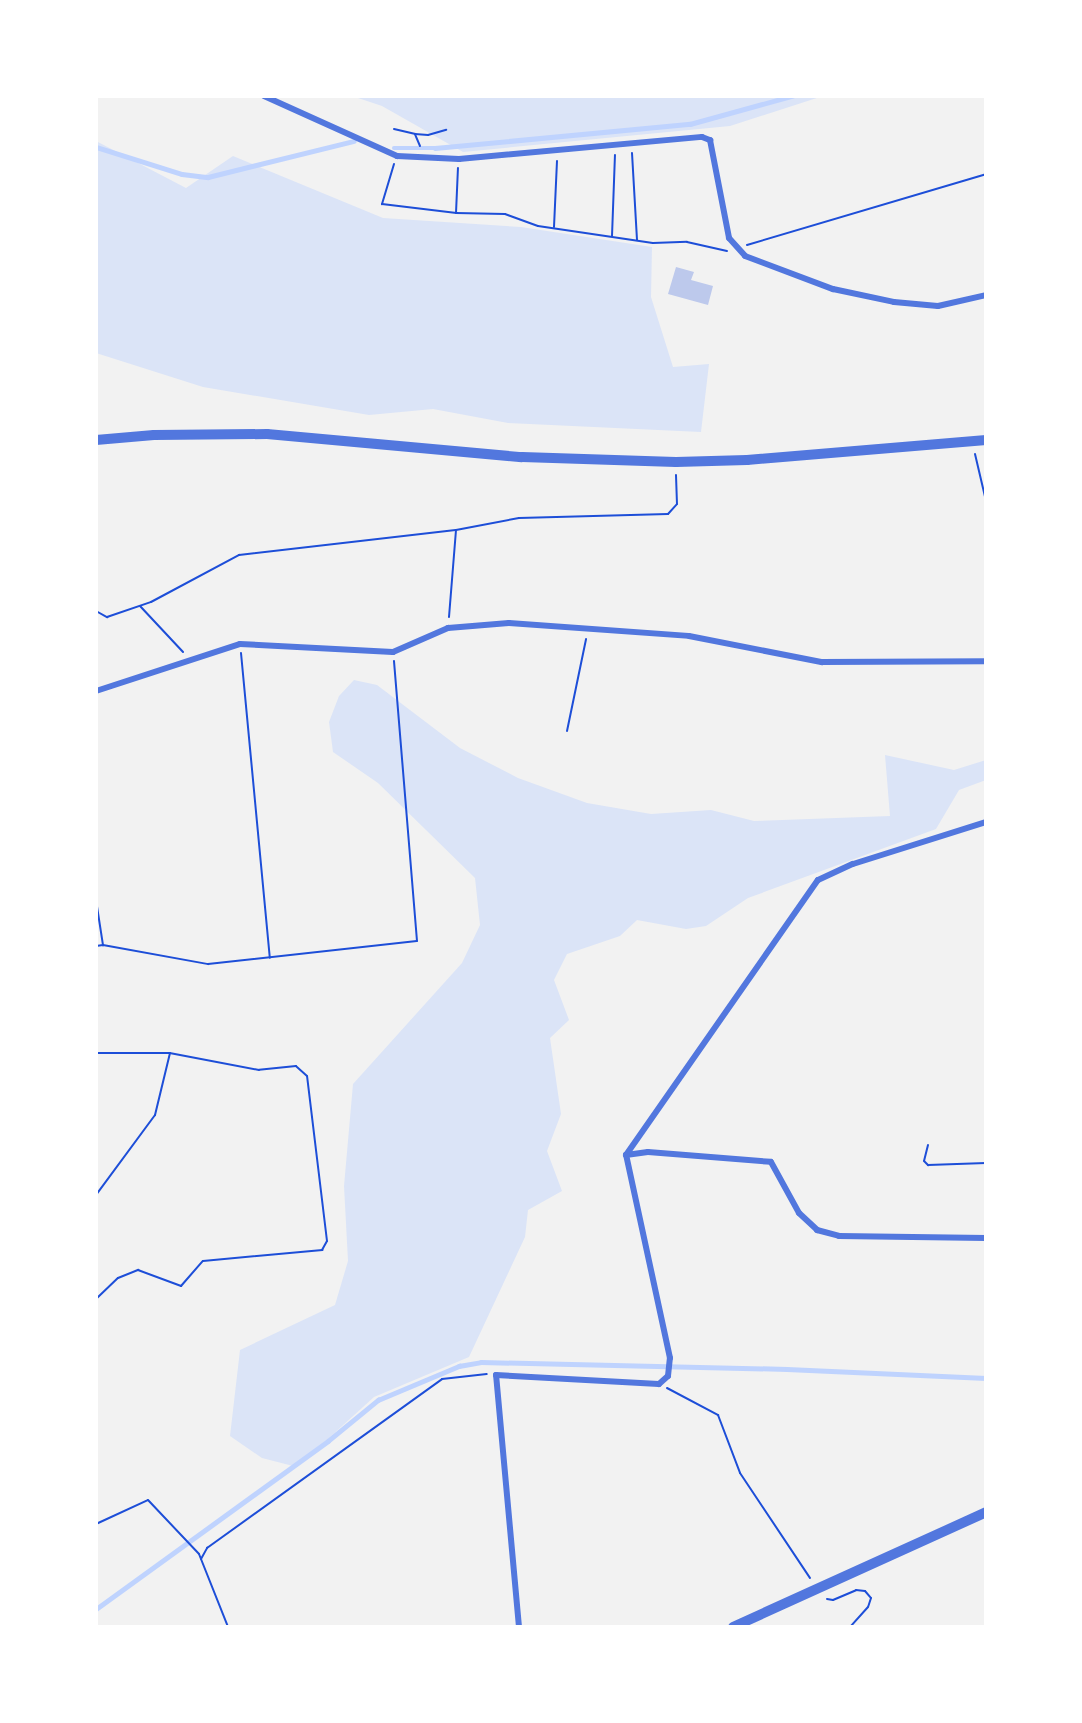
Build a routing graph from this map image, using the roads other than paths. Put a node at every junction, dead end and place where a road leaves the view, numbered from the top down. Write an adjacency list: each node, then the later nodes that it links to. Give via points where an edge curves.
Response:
1 (264, 96): 2 (street, via 397,156 459,159 631,146 702,136 710,140 729,237 735,249 745,256 833,289 894,302 938,306)
2 (986, 295)
3 (96, 440): 4 (street, via 267,434 522,457 676,462)
4 (986, 440)
5 (986, 661): 6 (street, via 822,662 689,636 509,623 448,628 393,652 240,644)
6 (96, 691)
7 (986, 822): 8 (street, via 853,864 818,880)
8 (626, 1155): 9 (street, via 648,1152 771,1162 799,1213 817,1230 839,1236); 11 (street, via 670,1358 668,1376 659,1384 495,1375)
9 (986, 1238)
10 (986, 1512): 12 (street)
11 (519, 1627)
12 (733, 1627)

